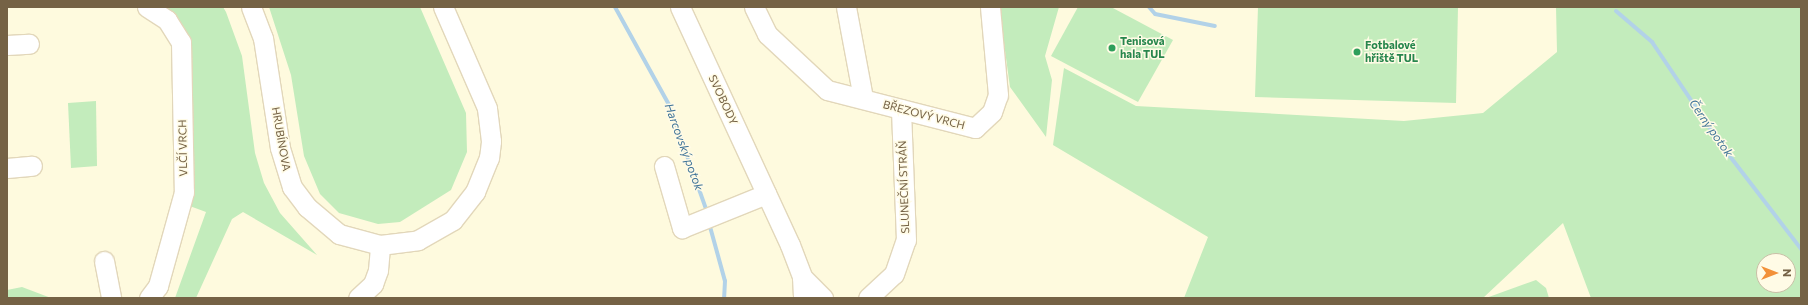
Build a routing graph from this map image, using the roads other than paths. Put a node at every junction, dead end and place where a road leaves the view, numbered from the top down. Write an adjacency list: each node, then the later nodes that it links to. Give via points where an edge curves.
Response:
1 (147, 7): 20 (street, VLČÍ VRCH, via 167,20 182,42 184,192 158,286)
2 (251, 7): 16 (street, HRUBÍNOVA, via 263,38 282,154 292,187 312,212 339,234)
3 (443, 7): 16 (street, HRUBÍNOVA, via 487,108 491,141 488,158 475,192 453,220 418,240)
4 (680, 7): 15 (street, SVOBODY, via 710,84)
5 (754, 7): 10 (street, BŘEZOVÝ VRCH, via 767,34 827,90)
6 (846, 7): 10 (street)
7 (990, 7): 11 (street, BŘEZOVÝ VRCH, via 999,73 998,95 992,112 974,128)
8 (29, 44): 9 (street)
9 (7, 45)
10 (863, 98): 11 (street, BŘEZOVÝ VRCH)
11 (901, 109): 24 (street, SLUNEČNÍ STRÁŇ, via 906,240 894,274)
12 (32, 166): 14 (street)
13 (664, 166): 15 (street, via 682,228 709,219)
14 (7, 168)
15 (760, 195): 18 (street, SVOBODY)
16 (380, 245): 21 (street, via 378,270 373,284)
17 (104, 261): 19 (street)
18 (802, 277): 22 (street, SVOBODY); 23 (street)
19 (111, 298)
20 (149, 298)
21 (358, 298)
22 (803, 298)
23 (823, 298)
24 (868, 298)

